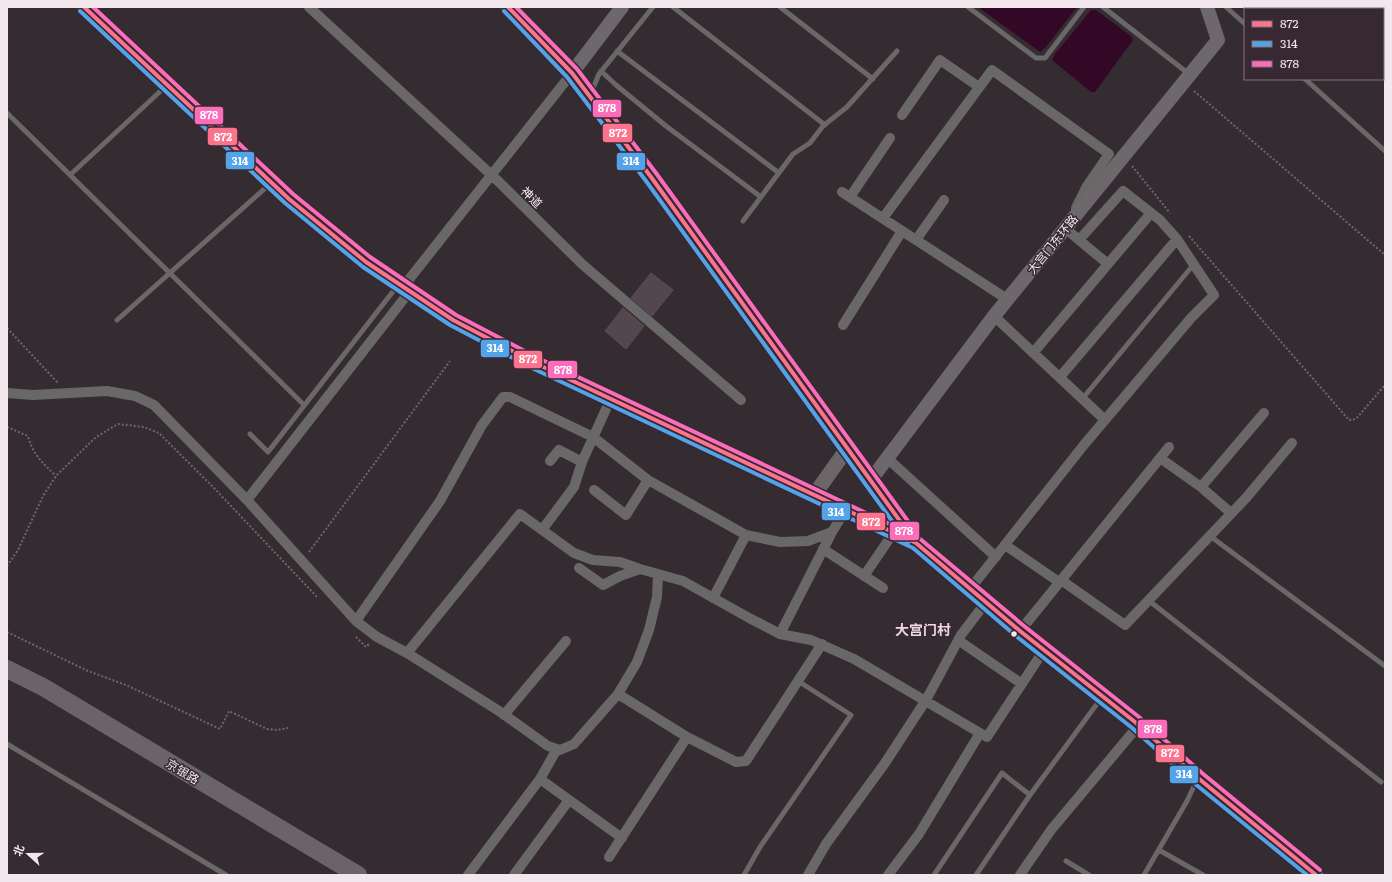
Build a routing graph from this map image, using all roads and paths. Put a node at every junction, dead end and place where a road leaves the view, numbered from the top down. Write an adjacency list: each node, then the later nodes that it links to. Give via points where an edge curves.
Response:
1 (84, 7): 21 (main road)
2 (309, 7): 31 (street, 神道)
3 (508, 7): 17 (main road)
4 (622, 7): 17 (street)
5 (653, 7): 14 (lane)
6 (673, 7): 26 (lane)
7 (780, 7): 19 (lane)
8 (968, 7): 9 (lane, via 1036,58 1045,58)
9 (1084, 7)
10 (1103, 7): 18 (lane)
11 (1207, 7): 18 (street, 大宫门东环路, via 1218,40)
12 (1226, 7): 13 (lane)
13 (1244, 23)
14 (617, 51): 16 (lane); 30 (lane)
15 (897, 51): 19 (lane)
16 (601, 71): 23 (lane); 34 (lane, via 616,86)
17 (572, 73): 23 (main road); 31 (street)
18 (1187, 78): 29 (street, 大宫门东环路); 46 (path)
19 (873, 79): 26 (lane, via 847,107)
20 (1306, 80): 28 (lane)
21 (167, 85): 32 (lane); 33 (main road)
22 (979, 88): 25 (street, via 940,60); 38 (street); 40 (street, via 992,70 1109,154 1087,186)
23 (590, 96): 73 (main road)
24 (7, 113): 32 (lane)
25 (902, 115)
26 (825, 125): 30 (lane, via 810,143 793,154)
27 (890, 138): 38 (street, via 846,194)
28 (1385, 151)
29 (1124, 156): 37 (path); 40 (street, 大宫门东环路)
30 (779, 173): 34 (lane)
31 (491, 174): 50 (street); 64 (street, 神道, via 582,264)
32 (70, 175): 49 (lane)
33 (272, 182): 49 (lane); 50 (main road, via 366,262)
34 (761, 197): 39 (lane)
35 (944, 200): 44 (street)
36 (1151, 213): 43 (street); 45 (street, via 1123,191); 47 (street)
37 (1171, 214)
38 (883, 218): 41 (street)
39 (743, 221)
40 (1065, 228): 45 (street); 51 (street, 大宫门东环路)
41 (902, 231): 44 (street); 54 (street)
42 (1186, 232): 59 (path, via 1349,420 1356,419)
43 (1177, 239): 48 (street); 58 (street)
44 (916, 240): 51 (street)
45 (1079, 240): 47 (street)
46 (1385, 255)
47 (1108, 264): 56 (street)
48 (1194, 264): 63 (lane); 67 (street, via 1214,295 1191,318)
49 (170, 273): 53 (lane); 65 (lane)
50 (404, 287): 62 (main road, via 453,320 537,364); 65 (lane); 84 (street)
51 (1007, 299): 52 (street, 大宫门东环路)
52 (994, 316): 56 (street); 74 (street, 大宫门东环路)
53 (117, 320)
54 (842, 325)
55 (7, 328): 61 (path)
56 (1033, 352): 58 (street)
57 (450, 361): 96 (path)
58 (1060, 378): 63 (street)
59 (1385, 385)
60 (7, 393): 61 (street)
61 (67, 393): 84 (street, via 107,391 135,396 154,405)
62 (611, 398): 70 (street); 83 (main road)
63 (1083, 398): 67 (street)
64 (741, 400)
65 (304, 405): 69 (lane, via 268,452)
66 (1264, 413): 81 (street)
67 (1105, 420): 93 (street)
68 (7, 427): 78 (path, via 28,436 31,448)
69 (250, 434)
70 (593, 437): 77 (street); 79 (street); 109 (street, via 510,397 503,397 482,425 440,501)
71 (1292, 443): 86 (street)
72 (1169, 446): 75 (street)
73 (847, 449): 80 (main road); 83 (main road, via 827,470)
74 (887, 458): 80 (street, 大宫门东环路); 95 (street)
75 (1160, 458): 81 (street); 102 (street)
76 (550, 461): 77 (street, via 559,450)
77 (582, 462): 87 (street, via 574,487)
78 (56, 476): 97 (path, via 43,496 18,550); 107 (path, via 96,437 118,424 144,427 159,433)
79 (648, 480): 82 (street, via 626,515); 90 (street)
80 (870, 481): 92 (main road)
81 (1201, 487): 86 (street)
82 (594, 490)
83 (814, 495): 85 (main road)
84 (247, 500): 96 (street)
85 (846, 509): 88 (street); 89 (main road)
86 (1232, 513): 91 (street)
87 (542, 530): 99 (street, via 574,554 593,560 620,562); 119 (street, via 520,514)
88 (832, 532): 90 (street, via 808,540 780,542); 94 (street)
89 (894, 532): 92 (main road); 101 (street)
90 (746, 535): 105 (street)
91 (1210, 536): 106 (street); 120 (lane)
92 (916, 543): 104 (main road)
93 (1005, 545): 95 (street); 102 (street)
94 (823, 549): 101 (street); 112 (street)
95 (996, 557): 104 (street)
96 (302, 561): 109 (street)
97 (7, 566)
98 (579, 568): 99 (street, via 603,585)
99 (640, 569): 100 (street)
100 (658, 574): 105 (street, via 683,581); 125 (street, via 657,597 649,630 637,662)
101 (864, 576): 103 (street)
102 (1060, 581): 106 (street, via 1125,625); 110 (street)
103 (883, 588)
104 (970, 589): 108 (main road)
105 (713, 598): 112 (street)
106 (1148, 600): 137 (lane)
107 (322, 601)
108 (986, 602): 110 (main road); 115 (street)
109 (356, 621): 114 (street)
110 (1020, 631): 118 (main road)
111 (7, 632): 130 (path, via 220,730 229,711 267,728)
112 (780, 634): 117 (street)
113 (355, 635): 114 (path, via 366,647)
114 (377, 637): 119 (street)
115 (958, 640): 124 (street); 127 (street)
116 (566, 641): 128 (street)
117 (822, 644): 123 (street); 127 (street)
118 (1044, 650): 124 (street); 126 (main road)
119 (407, 653): 128 (street)
120 (1385, 666)
121 (7, 669): 146 (highway, 京银路, via 43,687)
122 (7, 679): 145 (highway, 京银路)
123 (798, 681): 132 (street, via 746,760 736,762); 149 (lane, via 851,715 760,847)
124 (1022, 684): 131 (street, via 987,737)
125 (618, 694): 132 (street); 134 (street, via 574,744)
126 (1102, 697): 129 (main road); 138 (lane)
127 (926, 700): 131 (street); 150 (street, via 885,763 826,844)
128 (504, 715): 134 (street, via 548,746)
129 (1138, 726): 135 (main road); 154 (street, via 1051,830)
130 (288, 728)
131 (980, 733): 151 (street, via 919,834)
132 (687, 737): 140 (street)
133 (7, 744): 144 (lane)
134 (557, 749): 136 (street)
135 (1198, 778): 141 (lane); 158 (main road)
136 (540, 779): 139 (street); 147 (street)
137 (1381, 782)
138 (1030, 795): 152 (lane, via 1002,773); 153 (lane)
139 (569, 800): 140 (street); 148 (street)
140 (622, 838): 142 (street)
141 (1159, 850): 156 (lane); 157 (lane)
142 (609, 857)
143 (1066, 861): 155 (lane)
144 (226, 875)
145 (349, 875)
146 (358, 875)
147 (468, 875)
148 (514, 875)
149 (744, 875)
150 (808, 875)
151 (888, 875)
152 (934, 875)
153 (976, 875)
154 (1020, 875)
155 (1089, 875)
156 (1144, 875)
157 (1203, 875)
158 (1316, 875)

